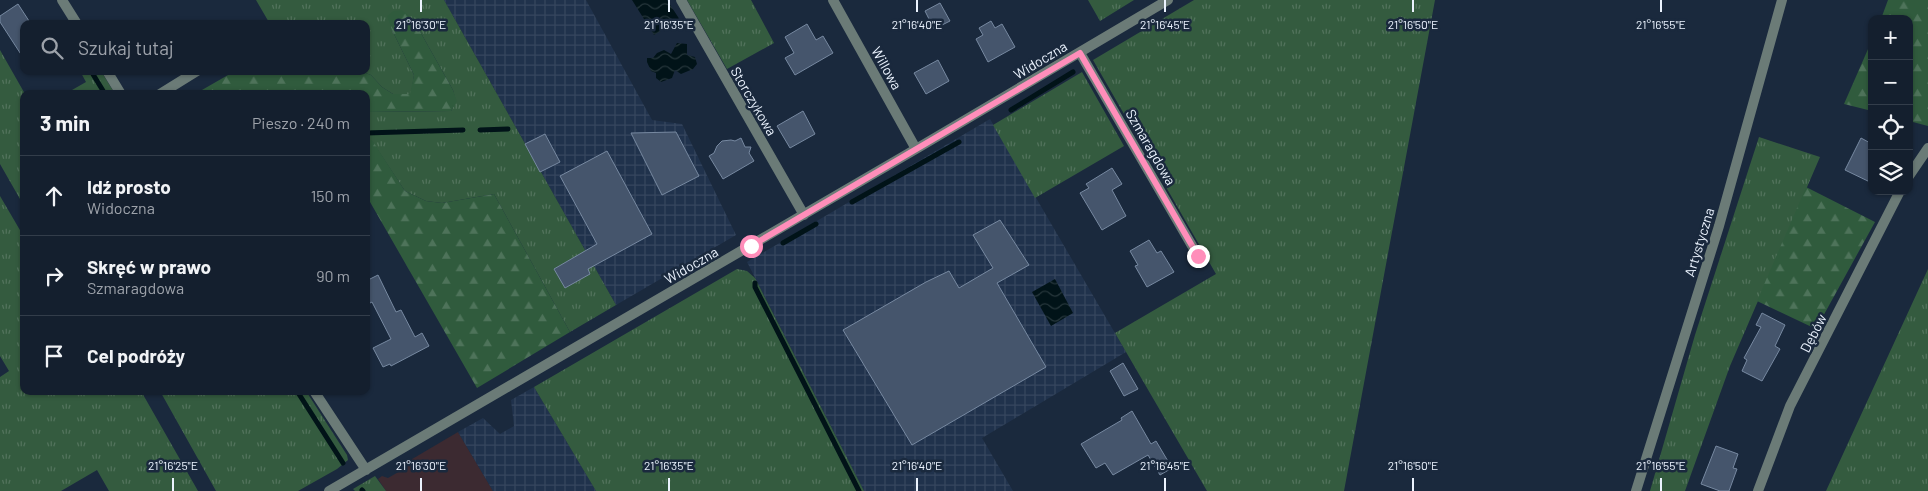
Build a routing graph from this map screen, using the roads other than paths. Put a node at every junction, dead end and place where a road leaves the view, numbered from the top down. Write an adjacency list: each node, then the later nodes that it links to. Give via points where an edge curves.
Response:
1 (62, 0): 6 (street)
2 (681, 0): 16 (street, Storczykowa)
3 (833, 0): 13 (street, Willowa)
4 (1168, 0): 7 (street, Widoczna)
5 (1782, 0): 21 (street, Artystyczna, via 1719,226)
6 (74, 20)
7 (1080, 53): 13 (street, Widoczna); 17 (street, Szmaragdowa)
8 (109, 75): 10 (street)
9 (191, 75): 11 (street)
10 (119, 90)
11 (166, 90)
12 (1928, 148): 14 (street)
13 (916, 149): 16 (street, Widoczna)
14 (1913, 170)
15 (1898, 195): 22 (street, Dębów, via 1790,406)
16 (804, 215): 19 (street, Widoczna)
17 (1198, 256)
18 (317, 395): 19 (street)
19 (366, 470): 20 (street, Widoczna)
20 (329, 491)
21 (1636, 491)
22 (1758, 491)

